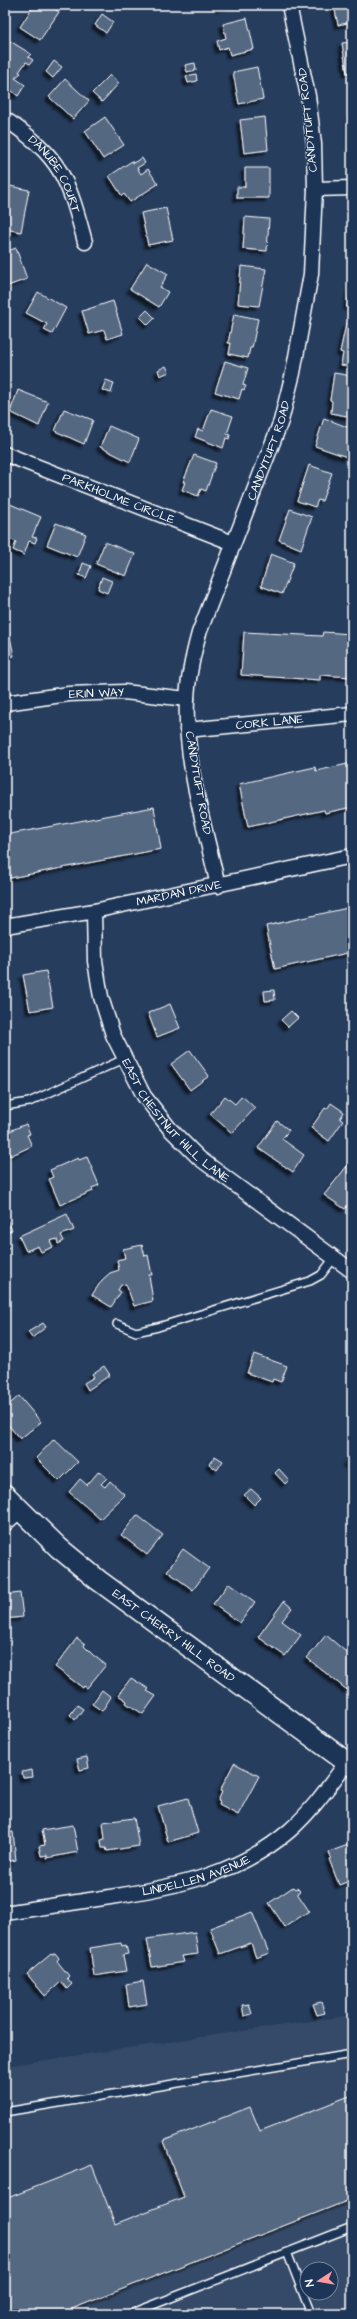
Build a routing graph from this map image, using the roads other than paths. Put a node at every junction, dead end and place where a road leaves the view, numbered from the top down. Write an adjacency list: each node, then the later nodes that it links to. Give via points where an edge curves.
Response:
1 (289, 5): 4 (street, CANDYTUFT ROAD, via 308,96 314,144)
2 (5, 119): 5 (street, DANUBE COURT, via 32,137 52,157 64,175 74,199)
3 (352, 188): 4 (street)
4 (315, 189): 7 (street, CANDYTUFT ROAD, via 311,274 294,373 281,421)
5 (85, 242)
6 (5, 454): 7 (street, PARKHOLME CIRCLE)
7 (233, 543): 8 (street, CANDYTUFT ROAD, via 199,633)
8 (187, 699): 9 (street, ERIN WAY, via 124,692 69,694); 11 (street, CANDYTUFT ROAD)
9 (5, 703)
10 (352, 714): 11 (street, CORK LANE)
11 (187, 730): 13 (street, CANDYTUFT ROAD, via 194,776)
12 (352, 856): 13 (street, MARDAN DRIVE)
13 (218, 886): 14 (street, MARDAN DRIVE)
14 (94, 911): 15 (street, MARDAN DRIVE); 16 (street, EAST CHESTNUT HILL LANE, via 95,961 101,997)
15 (5, 926)
16 (124, 1059): 17 (lane, via 29,1102); 18 (street, EAST CHESTNUT HILL LANE, via 144,1096 184,1145 236,1188)
17 (5, 1106)
18 (334, 1258): 19 (street, EAST CHESTNUT HILL LANE); 20 (lane, via 322,1274 310,1281 214,1312 136,1332)
19 (352, 1271)
20 (117, 1324)
21 (5, 1495): 22 (main road, EAST CHERRY HILL ROAD)
22 (12, 1518): 23 (main road, EAST CHERRY HILL ROAD, via 59,1548 98,1580)
23 (350, 1764): 24 (street, LINDELLEN AVENUE, via 312,1809 289,1831 265,1850 237,1865 171,1887)
24 (5, 1913)
25 (352, 2054): 26 (lane)
26 (5, 2112)
27 (352, 2228): 28 (lane)
28 (287, 2252): 29 (lane); 30 (lane)
29 (130, 2314)
30 (311, 2314)

